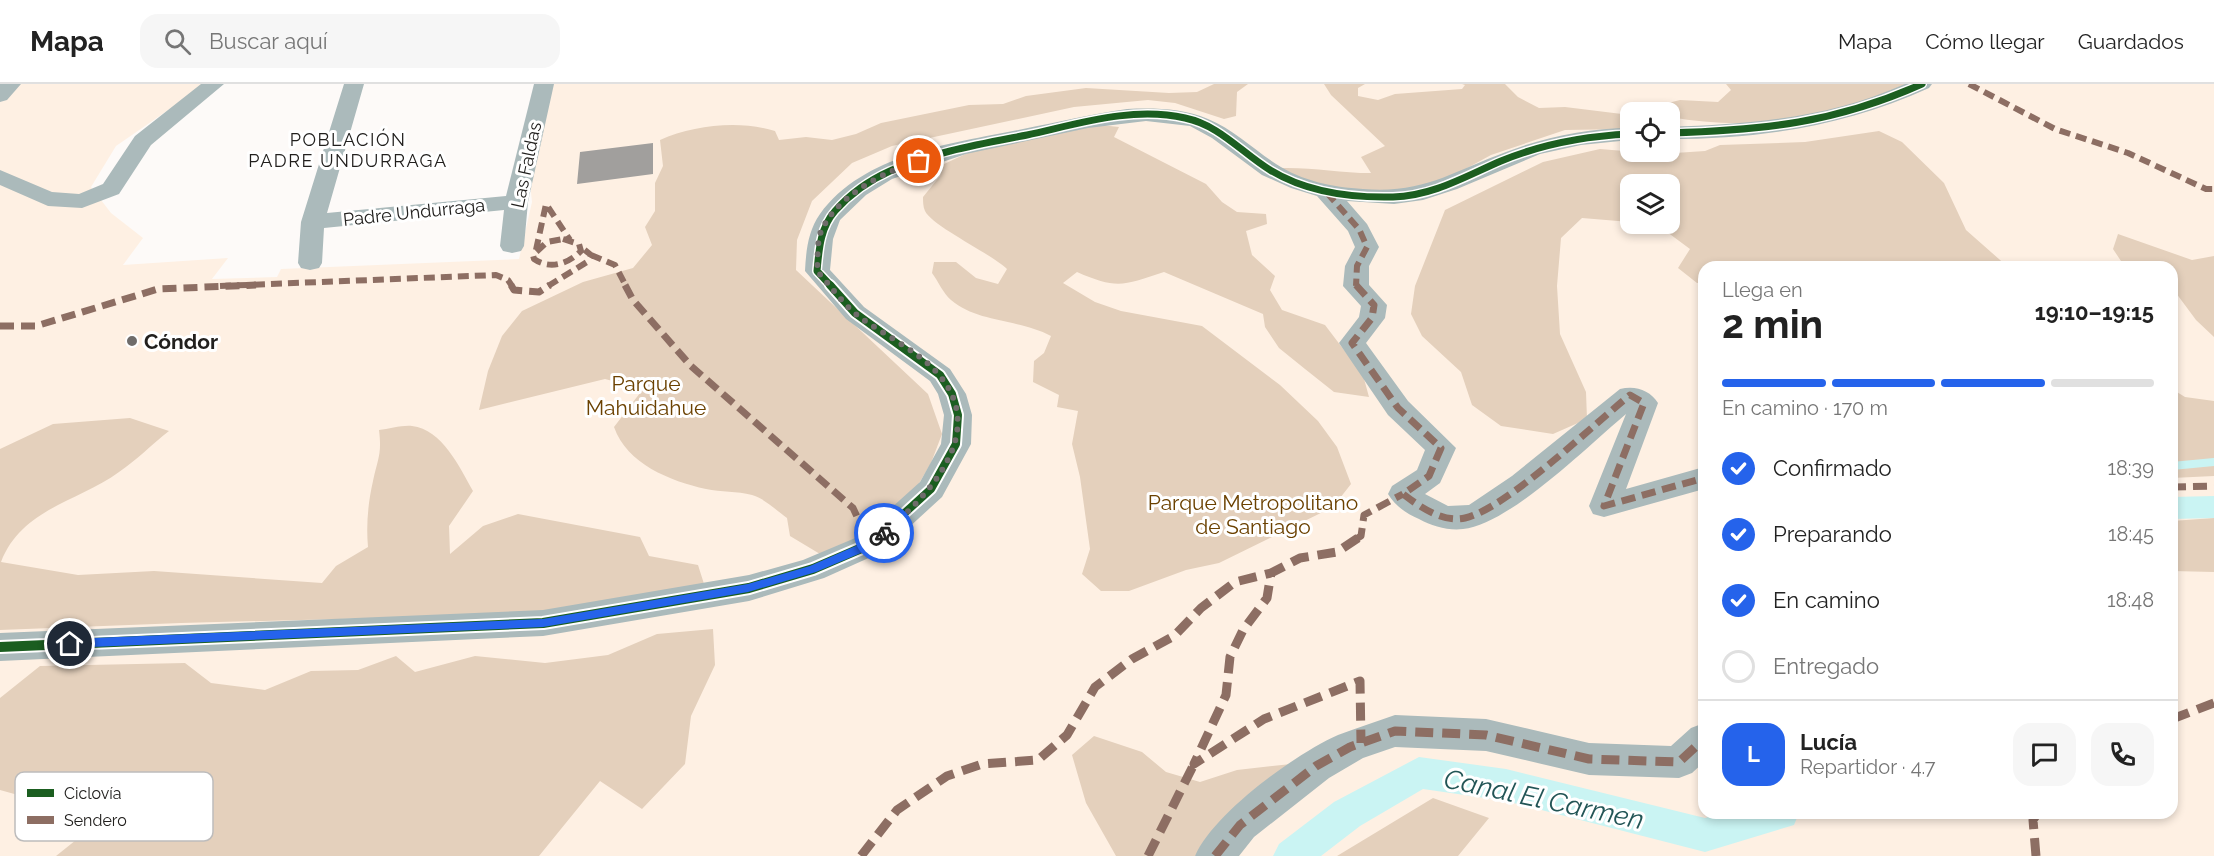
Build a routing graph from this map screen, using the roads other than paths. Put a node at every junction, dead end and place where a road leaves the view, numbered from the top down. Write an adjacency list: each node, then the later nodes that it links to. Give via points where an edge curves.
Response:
1 (11, 84): 6 (street)
2 (214, 84): 9 (street, via 143,141 111,189 82,201 48,199)
3 (354, 84): 12 (street)
4 (544, 84): 11 (street, Las Faldas)
5 (1922, 84): 7 (street, via 1886,101 1808,122 1776,128)
6 (0, 96)
7 (1680, 133)
8 (1620, 135): 10 (street, via 1543,146 1434,190 1396,197)
9 (0, 177)
10 (1326, 190): 15 (street, via 1359,229 1367,247 1357,266 1356,286 1374,305 1372,318 1352,343 1398,408 1441,448 1429,476 1403,494 1429,513 1466,518 1501,499 1630,395 1644,403 1604,506); 16 (street, via 1285,179 1215,128 1185,118 1153,114 1124,115 954,150 902,166 865,184 834,212 820,234 817,271 855,314 940,375 952,394 958,415 956,444 931,489 906,514 871,544 813,569 748,588 533,624)
11 (516, 202): 12 (street, Padre Undurraga); 13 (street, Las Faldas)
12 (313, 222): 14 (street)
13 (512, 246)
14 (310, 263)
15 (1698, 480)
16 (0, 646)
17 (1698, 744): 18 (street, via 1679,762 1589,759 1486,735 1395,731 1350,747 1316,766 1240,825)
18 (1215, 856)

